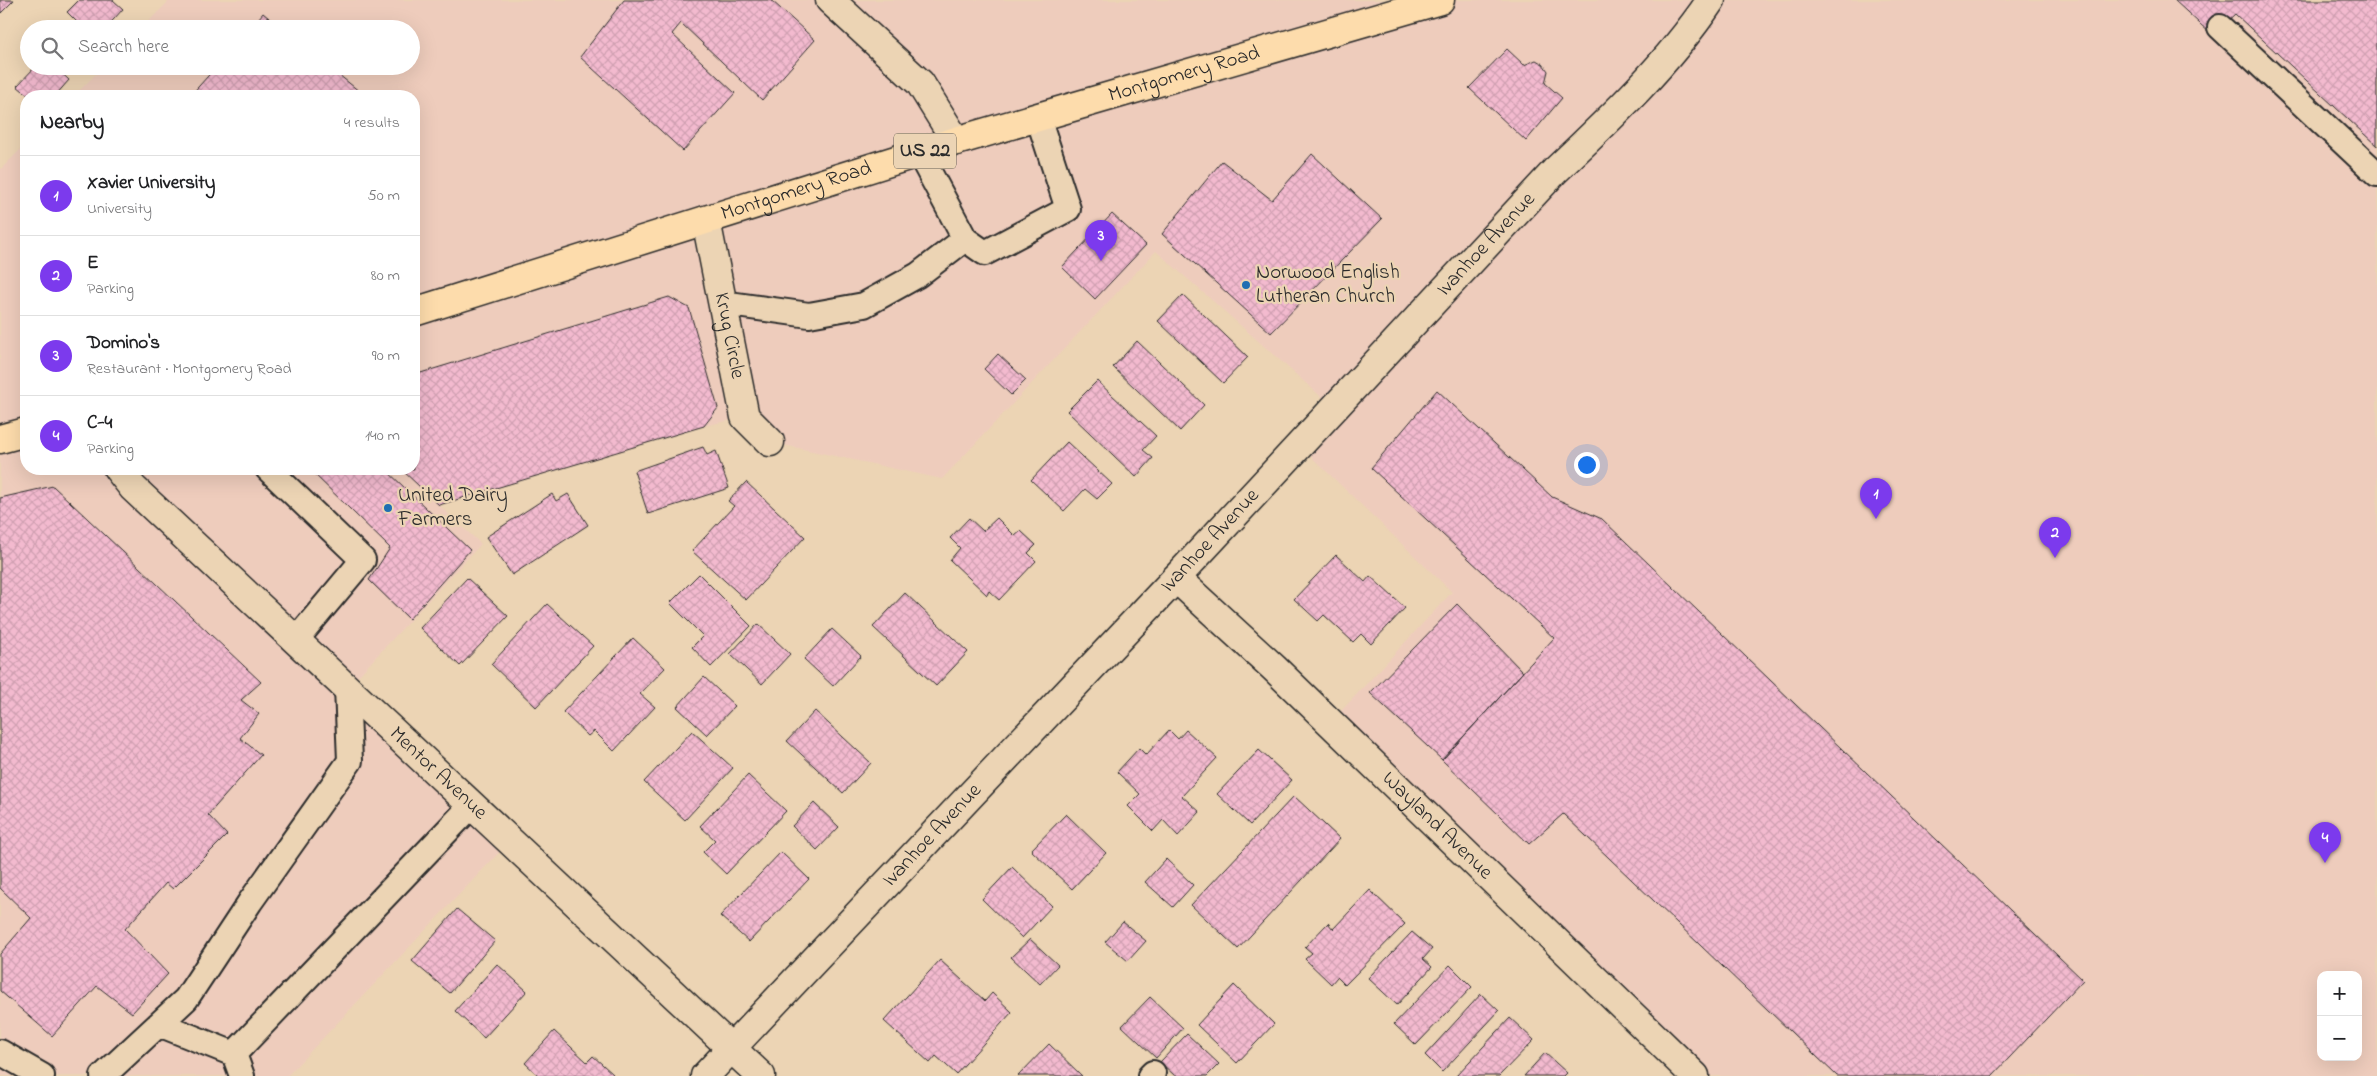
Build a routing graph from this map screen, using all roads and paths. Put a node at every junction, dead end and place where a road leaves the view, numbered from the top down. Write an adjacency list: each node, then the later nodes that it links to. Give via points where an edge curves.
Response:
1 (830, 0): 6 (street, via 920,82)
2 (1440, 0): 5 (main road, Montgomery Road / US 22)
3 (1711, 0): 18 (street, Ivanhoe Avenue, via 1693,27 1615,113 1555,171)
4 (2220, 27): 8 (lane)
5 (1038, 117): 6 (main road, Montgomery Road / US 22); 10 (lane, via 1068,209 985,253)
6 (956, 141): 7 (main road, Montgomery Road / US 22)
7 (919, 153): 9 (main road, Montgomery Road / US 22); 10 (lane)
8 (2377, 174)
9 (706, 220): 11 (street, Krug Circle); 12 (main road, Montgomery Road / US 22)
10 (965, 239): 11 (lane, via 918,275 864,305 809,315)
11 (722, 303): 15 (street, Krug Circle, via 745,417)
12 (420, 310)
13 (20, 434): 14 (main road)
14 (0, 439)
15 (770, 442)
16 (123, 475): 19 (street, Mentor Avenue)
17 (274, 475): 19 (lane, via 363,560)
18 (1176, 578): 23 (street, Ivanhoe Avenue); 31 (street, Wayland Avenue, via 1274,668)
19 (296, 640): 20 (street, Mentor Avenue)
20 (347, 688): 21 (street, Mentor Avenue); 22 (lane, via 350,760 186,999)
21 (472, 805): 23 (street, Mentor Avenue); 25 (lane)
22 (159, 1024): 25 (lane); 27 (lane)
23 (731, 1048): 29 (street, Ivanhoe Avenue); 30 (street, Mentor Avenue)
24 (0, 1052): 26 (lane)
25 (234, 1054): 28 (lane)
26 (42, 1076)
27 (103, 1076)
28 (242, 1076)
29 (705, 1076)
30 (761, 1076)
31 (1695, 1076)

